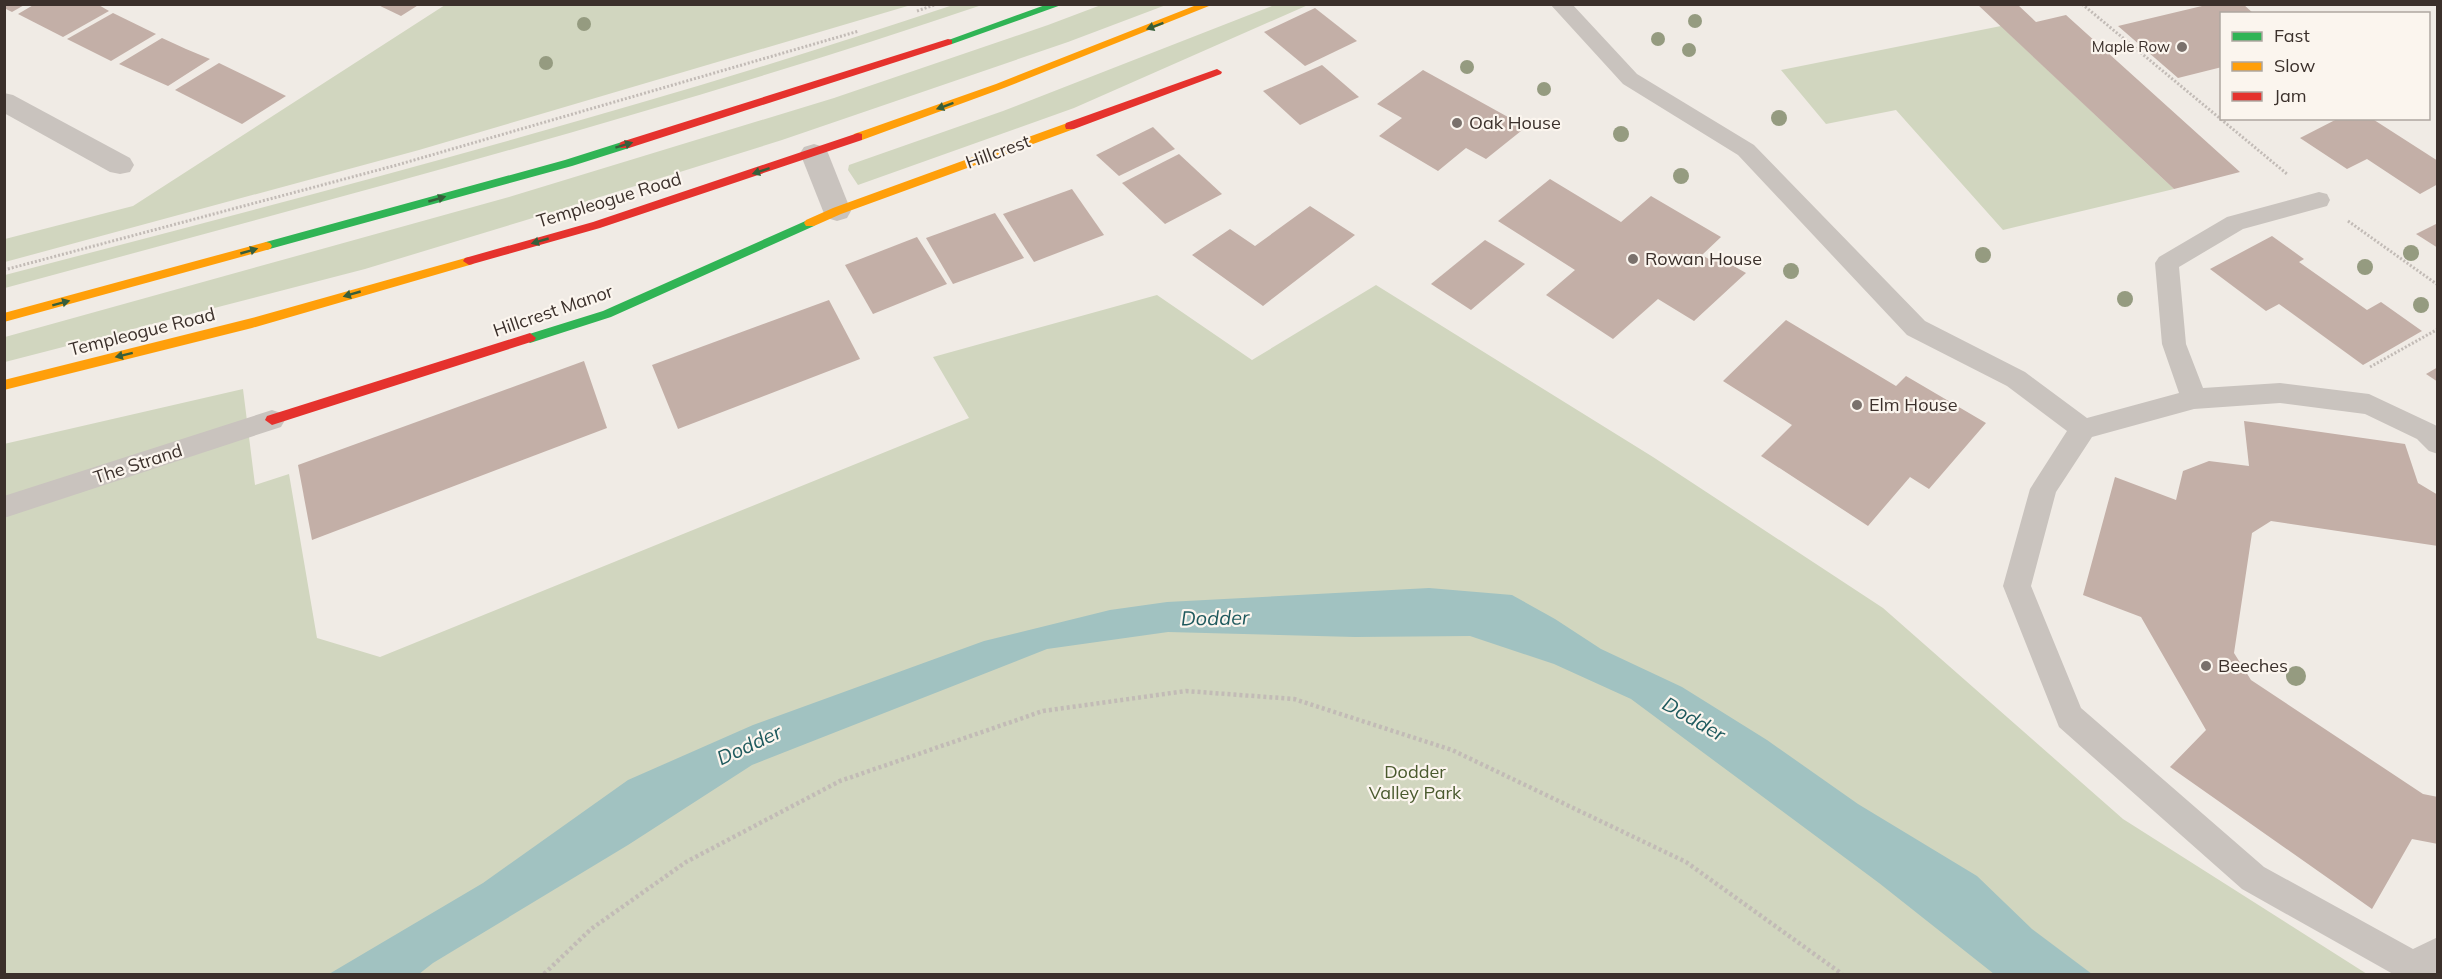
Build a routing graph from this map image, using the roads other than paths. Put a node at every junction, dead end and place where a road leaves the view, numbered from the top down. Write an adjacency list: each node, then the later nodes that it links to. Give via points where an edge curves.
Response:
1 (1059, 4): 10 (main road, one-way to 1, via 568,163)
2 (1209, 4): 6 (main road, Templeogue Road, one-way to 6)
3 (1564, 5): 14 (lane, via 1630,79 1746,150 1916,328 2016,379)
4 (1217, 72): 9 (main road, Hillcrest)
5 (4, 101): 7 (street)
6 (814, 153): 9 (street); 11 (main road, Templeogue Road, one-way to 11, via 573,232 252,323)
7 (120, 165)
8 (2319, 200): 12 (lane, via 2235,222 2167,263 2174,344)
9 (837, 211): 13 (main road, Hillcrest Manor, via 607,314)
10 (4, 318)
11 (4, 385)
12 (2194, 399): 14 (lane); 15 (lane, via 2280,393 2369,404 2426,432)
13 (272, 420): 16 (lane, The Strand)
14 (2083, 429): 17 (lane, via 2043,489 2017,585 2070,717 2253,878 2413,967)
15 (2438, 444)
16 (4, 507)
17 (2438, 954)

